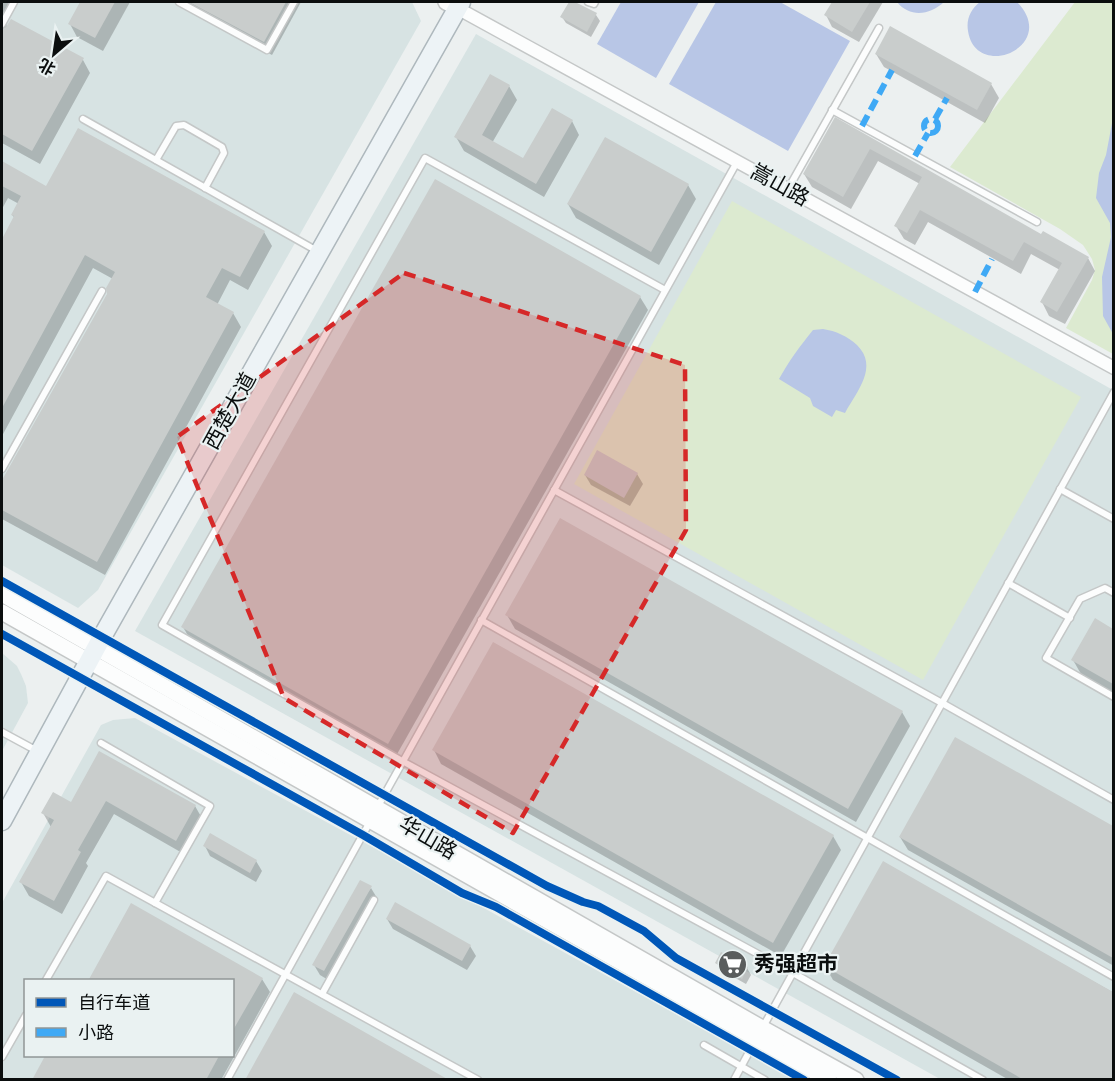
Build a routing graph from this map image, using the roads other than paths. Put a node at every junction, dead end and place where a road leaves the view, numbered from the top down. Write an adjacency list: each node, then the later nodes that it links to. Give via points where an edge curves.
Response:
1 (14, 2): 7 (lane)
2 (179, 2): 3 (lane, via 267,50)
3 (294, 2)
4 (588, 2): 5 (lane)
5 (595, 2)
6 (455, 4): 12 (street, 嵩山路); 16 (main road, 西楚大道)
7 (2, 24)
8 (879, 28): 9 (lane)
9 (832, 110): 14 (lane); 15 (lane)
10 (83, 119): 11 (lane)
11 (156, 160): 13 (lane); 13 (lane, via 176,126 184,125 222,147 224,153)
12 (737, 162): 14 (street, 嵩山路); 17 (lane)
13 (205, 188): 16 (lane)
14 (788, 190): 19 (street, 嵩山路)
15 (1037, 222)
16 (319, 253): 31 (main road, 西楚大道)
17 (665, 290): 23 (lane); 37 (lane, via 425,158 162,625)
18 (102, 291): 21 (lane)
19 (1113, 368)
20 (1113, 392): 22 (lane)
21 (2, 469)
22 (1060, 489): 24 (lane); 25 (lane)
23 (554, 490): 30 (lane); 33 (lane)
24 (1113, 519)
25 (1008, 583): 29 (lane); 33 (lane)
26 (1113, 593): 29 (lane, via 1105,588 1080,599)
27 (2, 594): 31 (street, 华山路)
28 (2, 612): 31 (street, 华山路)
29 (1070, 618): 32 (lane, via 1046,658)
30 (481, 620): 37 (lane); 41 (lane)
31 (93, 654): 36 (main road, 西楚大道); 39 (street, 华山路)
32 (1113, 697)
33 (942, 703): 38 (lane); 41 (lane)
34 (2, 732): 36 (lane)
35 (101, 743): 43 (lane, via 210,806)
36 (39, 753): 40 (main road, 西楚大道)
37 (404, 762): 39 (lane); 44 (lane)
38 (1113, 800)
39 (374, 815): 45 (lane); 50 (street, 华山路)
40 (2, 821)
41 (867, 837): 44 (lane); 46 (lane)
42 (374, 900): 48 (lane)
43 (155, 903): 45 (lane); 47 (lane, via 106,876)
44 (793, 973): 50 (lane); 60 (lane)
45 (285, 975): 48 (lane); 54 (lane)
46 (1113, 977)
47 (47, 979)
48 (322, 994): 55 (lane)
49 (24, 1019): 52 (lane)
50 (759, 1034): 53 (lane); 58 (street, 华山路); 59 (street, 华山路)
51 (704, 1045): 53 (lane)
52 (2, 1057)
53 (741, 1066): 56 (lane); 57 (lane)
54 (228, 1080)
55 (478, 1080)
56 (734, 1080)
57 (765, 1080)
58 (829, 1080)
59 (856, 1080)
60 (983, 1080)

